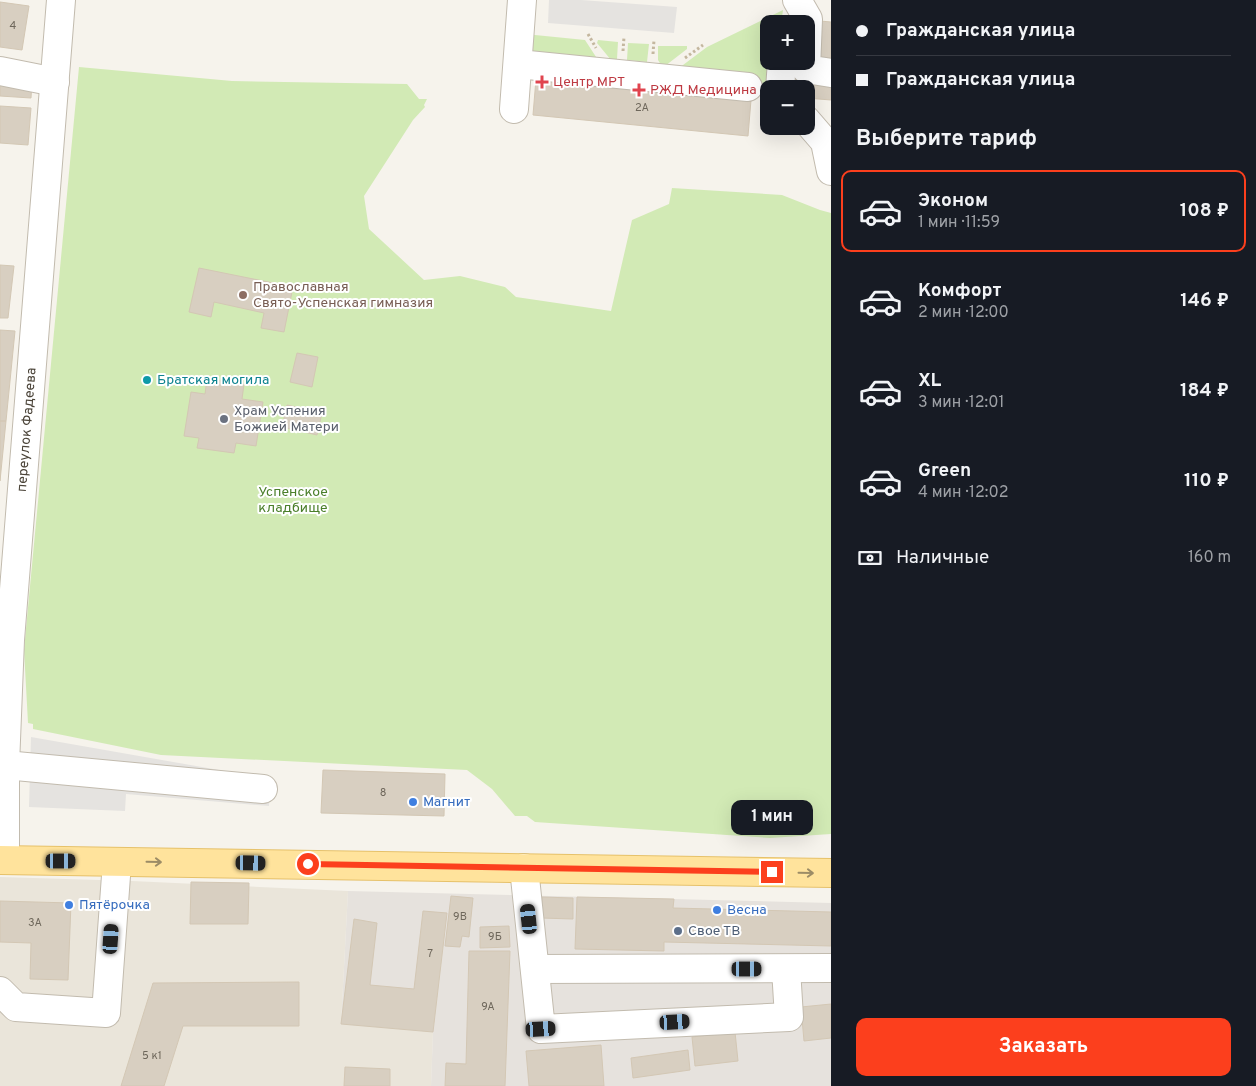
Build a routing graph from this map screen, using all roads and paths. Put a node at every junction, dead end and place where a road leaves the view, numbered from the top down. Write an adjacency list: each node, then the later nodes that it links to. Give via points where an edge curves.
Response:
1 (61, 0): 9 (street, переулок Фадеева)
2 (522, 0): 6 (street)
3 (789, 0): 5 (street)
4 (797, 0): 8 (street, via 808,19 806,69)
5 (787, 15)
6 (518, 64): 10 (street); 11 (street)
7 (0, 71): 9 (street)
8 (831, 73)
9 (54, 82): 15 (street, переулок Фадеева)
10 (748, 87)
11 (514, 109)
12 (815, 129): 13 (street)
13 (828, 142): 14 (street)
14 (831, 171)
15 (4, 694): 16 (street, переулок Фадеева)
16 (5, 766): 17 (street); 18 (street, переулок Фадеева)
17 (263, 789)
18 (3, 860): 19 (main road)
19 (117, 862): 20 (main road, one-way to 20); 25 (street, via 106,1013 16,1007)
20 (524, 868): 21 (main road, one-way to 21); 24 (street)
21 (831, 873)
22 (786, 968): 23 (street); 24 (street); 24 (street, via 789,1017 541,1029)
23 (831, 968)
24 (535, 969)
25 (0, 992)

